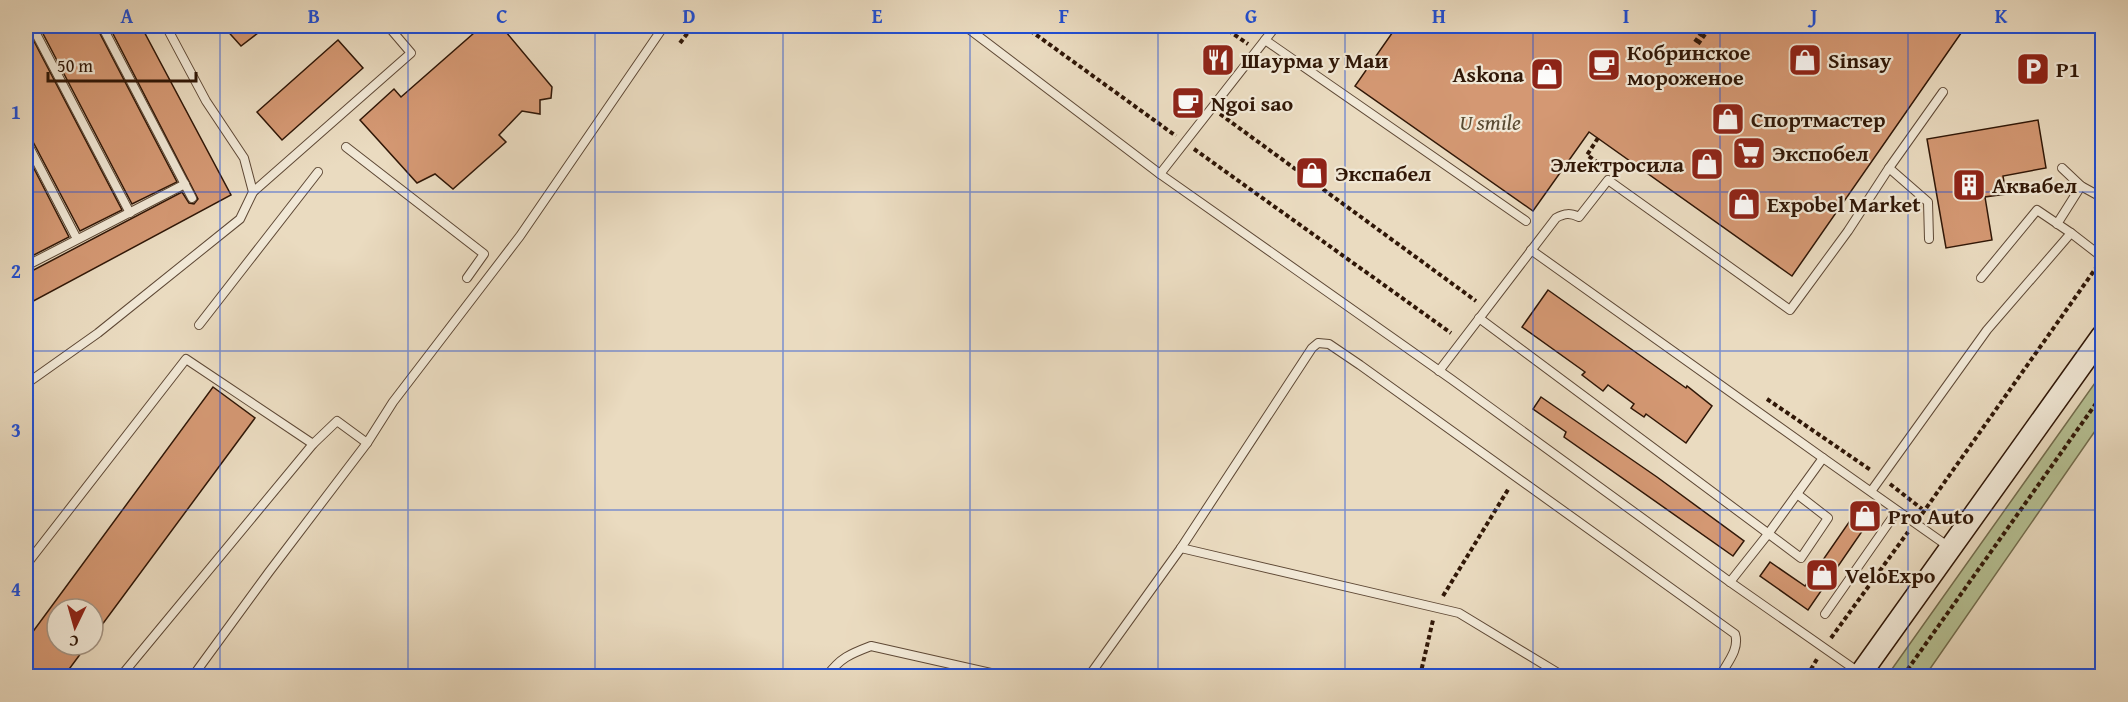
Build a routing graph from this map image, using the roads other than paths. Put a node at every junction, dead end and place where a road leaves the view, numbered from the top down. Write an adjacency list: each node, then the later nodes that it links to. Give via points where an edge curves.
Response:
1 (32, 26): 21 (lane)
2 (102, 26): 16 (lane)
3 (166, 26): 18 (lane, via 206,101 244,158)
4 (388, 26): 18 (lane, via 411,53)
5 (664, 26): 37 (lane, via 520,236 393,402)
6 (965, 26): 15 (lane)
7 (1276, 26): 8 (lane)
8 (1265, 40): 15 (lane); 22 (lane)
9 (1943, 92): 12 (lane)
10 (26, 141): 25 (lane)
11 (346, 147): 30 (lane, via 484,254)
12 (1889, 168): 26 (lane, via 1928,202); 27 (lane, via 1790,310 1608,180 1579,217 1571,213 1556,218)
13 (2062, 168): 17 (lane)
14 (318, 172): 33 (lane)
15 (1160, 174): 35 (lane)
16 (185, 184): 20 (lane); 21 (lane)
17 (2081, 186): 19 (lane); 23 (lane)
18 (253, 192): 36 (lane, via 240,219 98,333)
19 (2101, 197)
20 (192, 198)
21 (130, 213): 25 (lane)
22 (1526, 221)
23 (2057, 224): 24 (lane); 31 (lane, via 2037,210)
24 (2071, 233): 28 (lane); 40 (lane, via 1987,330)
25 (77, 239): 29 (lane)
26 (1929, 239)
27 (1531, 250): 32 (lane); 39 (lane)
28 (2103, 258)
29 (26, 266)
30 (467, 278)
31 (1981, 278)
32 (1479, 318): 35 (lane); 43 (lane)
33 (199, 325)
34 (2103, 336): 45 (main road)
35 (1439, 371): 47 (lane)
36 (26, 384)
37 (367, 443): 38 (lane, via 337,422); 52 (lane)
38 (313, 444): 46 (lane, via 186,359); 51 (lane)
39 (1823, 458): 40 (lane); 41 (lane)
40 (1872, 490): 42 (lane)
41 (1797, 494): 43 (lane); 43 (lane, via 1828,518 1801,558)
42 (1897, 511): 45 (lane); 48 (lane)
43 (1768, 534): 47 (lane)
44 (1180, 548): 55 (lane); 56 (lane, via 1460,613); 57 (lane, via 1312,348 1318,343 1329,344 1735,634 1735,649)
45 (1950, 548): 50 (main road)
46 (26, 565)
47 (1730, 582): 50 (lane)
48 (1825, 614)
49 (968, 673): 53 (lane, via 871,646 836,663); 54 (lane)
50 (1860, 675)
51 (121, 676)
52 (193, 676)
53 (827, 676)
54 (1004, 676)
55 (1089, 676)
56 (1563, 676)
57 (1720, 676)

